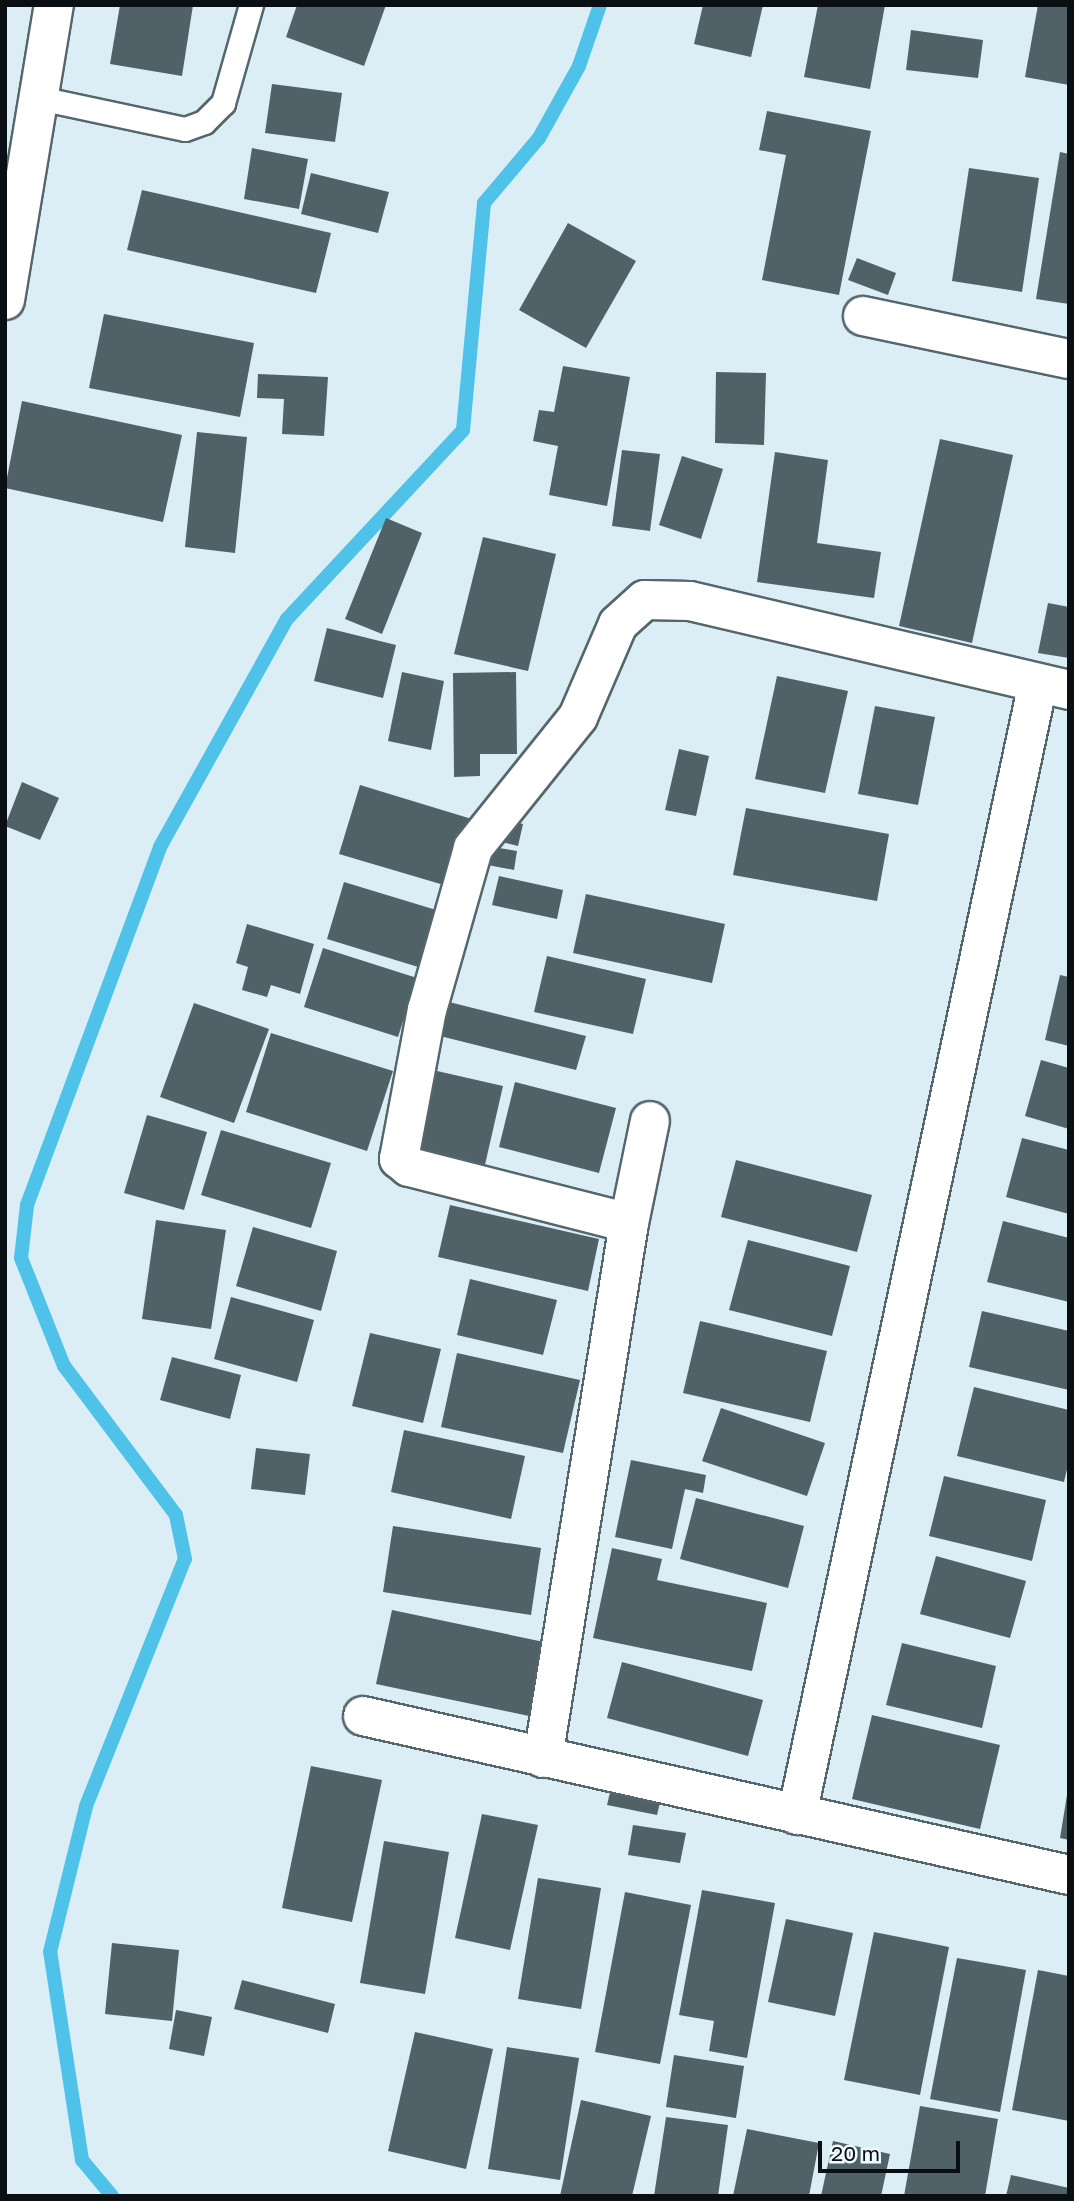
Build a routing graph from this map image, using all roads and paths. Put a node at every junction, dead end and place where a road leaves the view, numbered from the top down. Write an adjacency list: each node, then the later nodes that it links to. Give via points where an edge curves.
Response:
1 (54, 5): 3 (street)
2 (250, 5): 3 (lane, via 223,103 204,122 185,129)
3 (39, 98): 4 (street)
4 (5, 300)
5 (863, 316): 6 (street)
6 (1069, 359)
7 (1054, 687): 9 (street, via 690,601 645,600 618,624 578,717 473,848 427,1010 398,1159 409,1167); 12 (street)
8 (650, 1121): 9 (street)
9 (629, 1223): 11 (street)
10 (363, 1716): 11 (street)
11 (543, 1758): 12 (street)
12 (797, 1815): 13 (street)
13 (1069, 1874)

